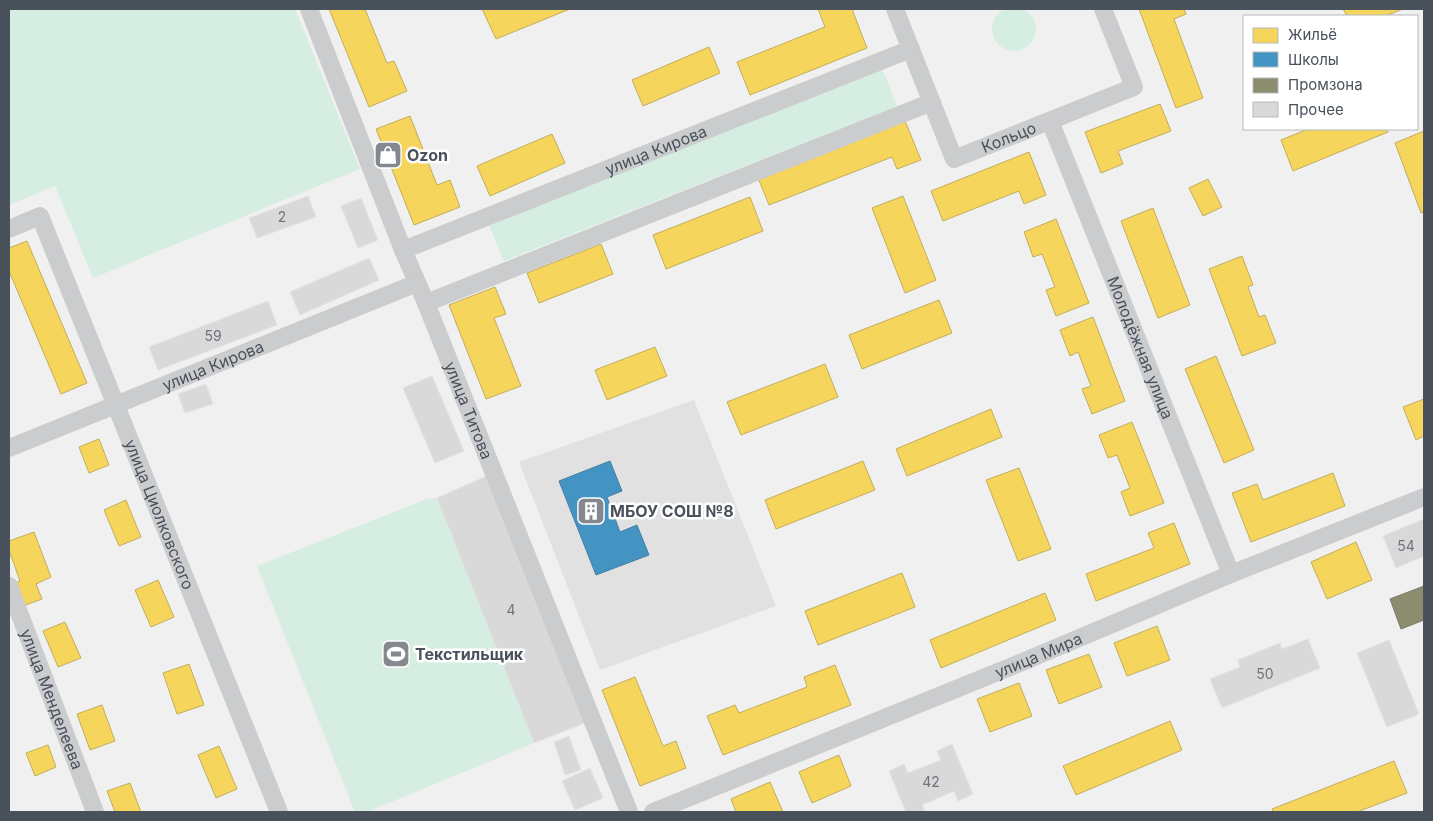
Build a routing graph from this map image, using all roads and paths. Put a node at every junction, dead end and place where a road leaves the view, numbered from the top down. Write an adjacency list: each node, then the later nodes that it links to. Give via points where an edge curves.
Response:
1 (309, 9): 8 (street, улица Титова)
2 (895, 9): 4 (street, Кольцо)
3 (1103, 9): 6 (street, Кольцо, via 1134,87)
4 (911, 49): 5 (street, Кольцо); 8 (street, улица Кирова)
5 (932, 102): 6 (street, Кольцо, via 954,159); 10 (street)
6 (1050, 121): 14 (street, Молодёжная улица)
7 (9, 229): 11 (street, улица Циолковского, via 40,216)
8 (403, 250): 9 (street, улица Титова)
9 (417, 284): 10 (street, улица Титова); 11 (street, улица Кирова)
10 (426, 303): 18 (street, улица Титова)
11 (117, 405): 12 (street, улица Кирова); 17 (street, улица Циолковского)
12 (9, 448)
13 (1424, 497): 14 (street, улица Мира)
14 (1231, 574): 19 (street, улица Мира)
15 (9, 586): 16 (street, улица Менделеева)
16 (95, 812)
17 (279, 812)
18 (630, 812)
19 (653, 812)

